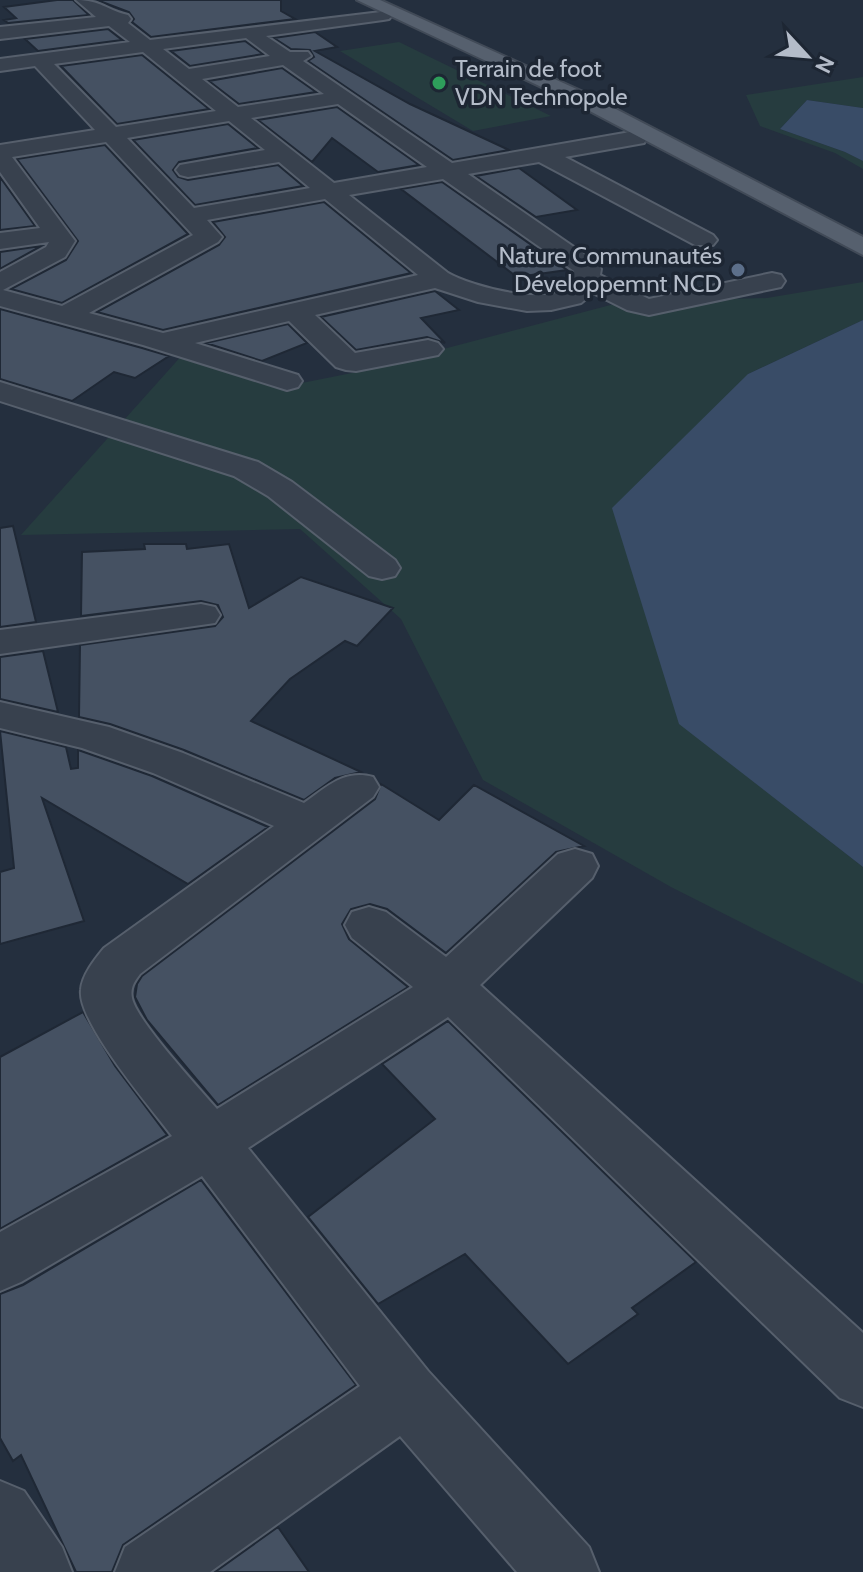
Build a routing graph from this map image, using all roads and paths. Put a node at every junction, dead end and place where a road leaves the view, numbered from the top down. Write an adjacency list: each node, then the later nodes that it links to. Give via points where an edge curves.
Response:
1 (85, 0): 6 (street)
2 (348, 0): 4 (main road)
3 (366, 0): 31 (main road, via 574,95)
4 (386, 8): 7 (street); 21 (main road); 32 (main road, via 595,92)
5 (142, 17): 6 (street)
6 (113, 20): 8 (street); 11 (street)
7 (321, 24): 9 (street); 10 (street, via 338,34)
8 (0, 33)
9 (250, 33): 11 (street); 13 (street)
10 (339, 42)
11 (147, 46): 14 (street); 16 (street)
12 (319, 50): 13 (street)
13 (288, 59): 16 (street); 17 (street)
14 (40, 60): 15 (street); 20 (street)
15 (0, 65)
16 (186, 76): 18 (street)
17 (342, 97): 18 (street); 28 (street)
18 (235, 113): 20 (street); 25 (street)
19 (527, 131): 23 (street)
20 (113, 133): 24 (street); 30 (street)
21 (636, 138): 22 (street); 31 (main road, via 766,210)
22 (600, 145): 23 (street); 26 (street)
23 (553, 153): 28 (street); 34 (street)
24 (0, 154): 33 (street)
25 (284, 154): 27 (street); 29 (street)
26 (625, 161)
27 (188, 170)
28 (448, 172): 29 (street); 38 (street, via 588,269)
29 (331, 192): 30 (street); 37 (street)
30 (188, 216): 42 (street, via 209,237)
31 (819, 223): 36 (main road)
32 (863, 229)
33 (58, 233): 35 (street); 40 (street, via 62,241 56,252)
34 (704, 240)
35 (0, 241)
36 (863, 247)
37 (438, 279): 38 (street, via 501,300 531,303 567,300 581,293); 41 (street)
38 (588, 280): 39 (street, via 649,307)
39 (772, 281)
40 (1, 296): 42 (street)
41 (297, 313): 43 (street); 44 (street, via 346,361)
42 (64, 316): 43 (street)
43 (161, 342): 45 (street)
44 (428, 349)
45 (287, 381)
46 (0, 391): 47 (street, via 246,469)
47 (382, 568)
48 (201, 615): 49 (street)
49 (0, 642)
50 (0, 715): 52 (street, via 94,737)
51 (357, 787): 52 (street)
52 (309, 823): 56 (street, via 122,961 106,987 105,1001 122,1030)
53 (575, 866): 55 (street)
54 (369, 925): 55 (street)
55 (449, 987): 56 (street); 58 (street)
56 (209, 1143): 57 (street); 59 (street)
57 (0, 1263)
58 (863, 1376)
59 (405, 1393): 62 (street); 63 (street)
60 (0, 1515): 61 (street)
61 (37, 1572)
62 (150, 1572)
63 (564, 1572)

